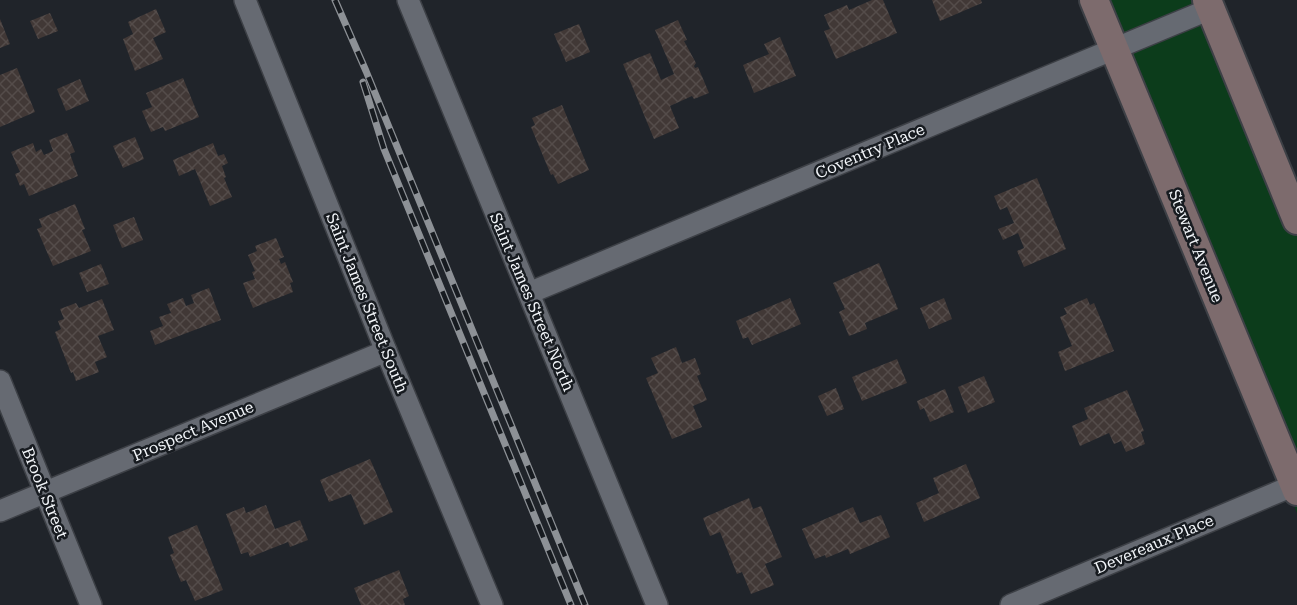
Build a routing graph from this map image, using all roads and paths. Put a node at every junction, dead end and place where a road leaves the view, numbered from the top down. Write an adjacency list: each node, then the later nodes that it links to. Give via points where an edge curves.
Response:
1 (244, 0): 8 (street, Saint James Street South)
2 (408, 0): 7 (street, Saint James Street North)
3 (1094, 0): 5 (main road, Stewart Avenue)
4 (1209, 4): 5 (street, Coventry Place); 6 (main road)
5 (1114, 49): 7 (street, Coventry Place); 10 (main road, Stewart Avenue)
6 (1297, 220)
7 (529, 293): 15 (street, Saint James Street North)
8 (386, 351): 11 (street, Prospect Avenue); 14 (street, Saint James Street South)
9 (0, 381): 11 (street, Brook Street)
10 (1296, 487): 16 (street, Devereaux Place)
11 (45, 493): 12 (street, Prospect Avenue); 13 (street, Brook Street)
12 (0, 511)
13 (91, 605)
14 (492, 605)
15 (657, 605)
16 (1011, 605)

